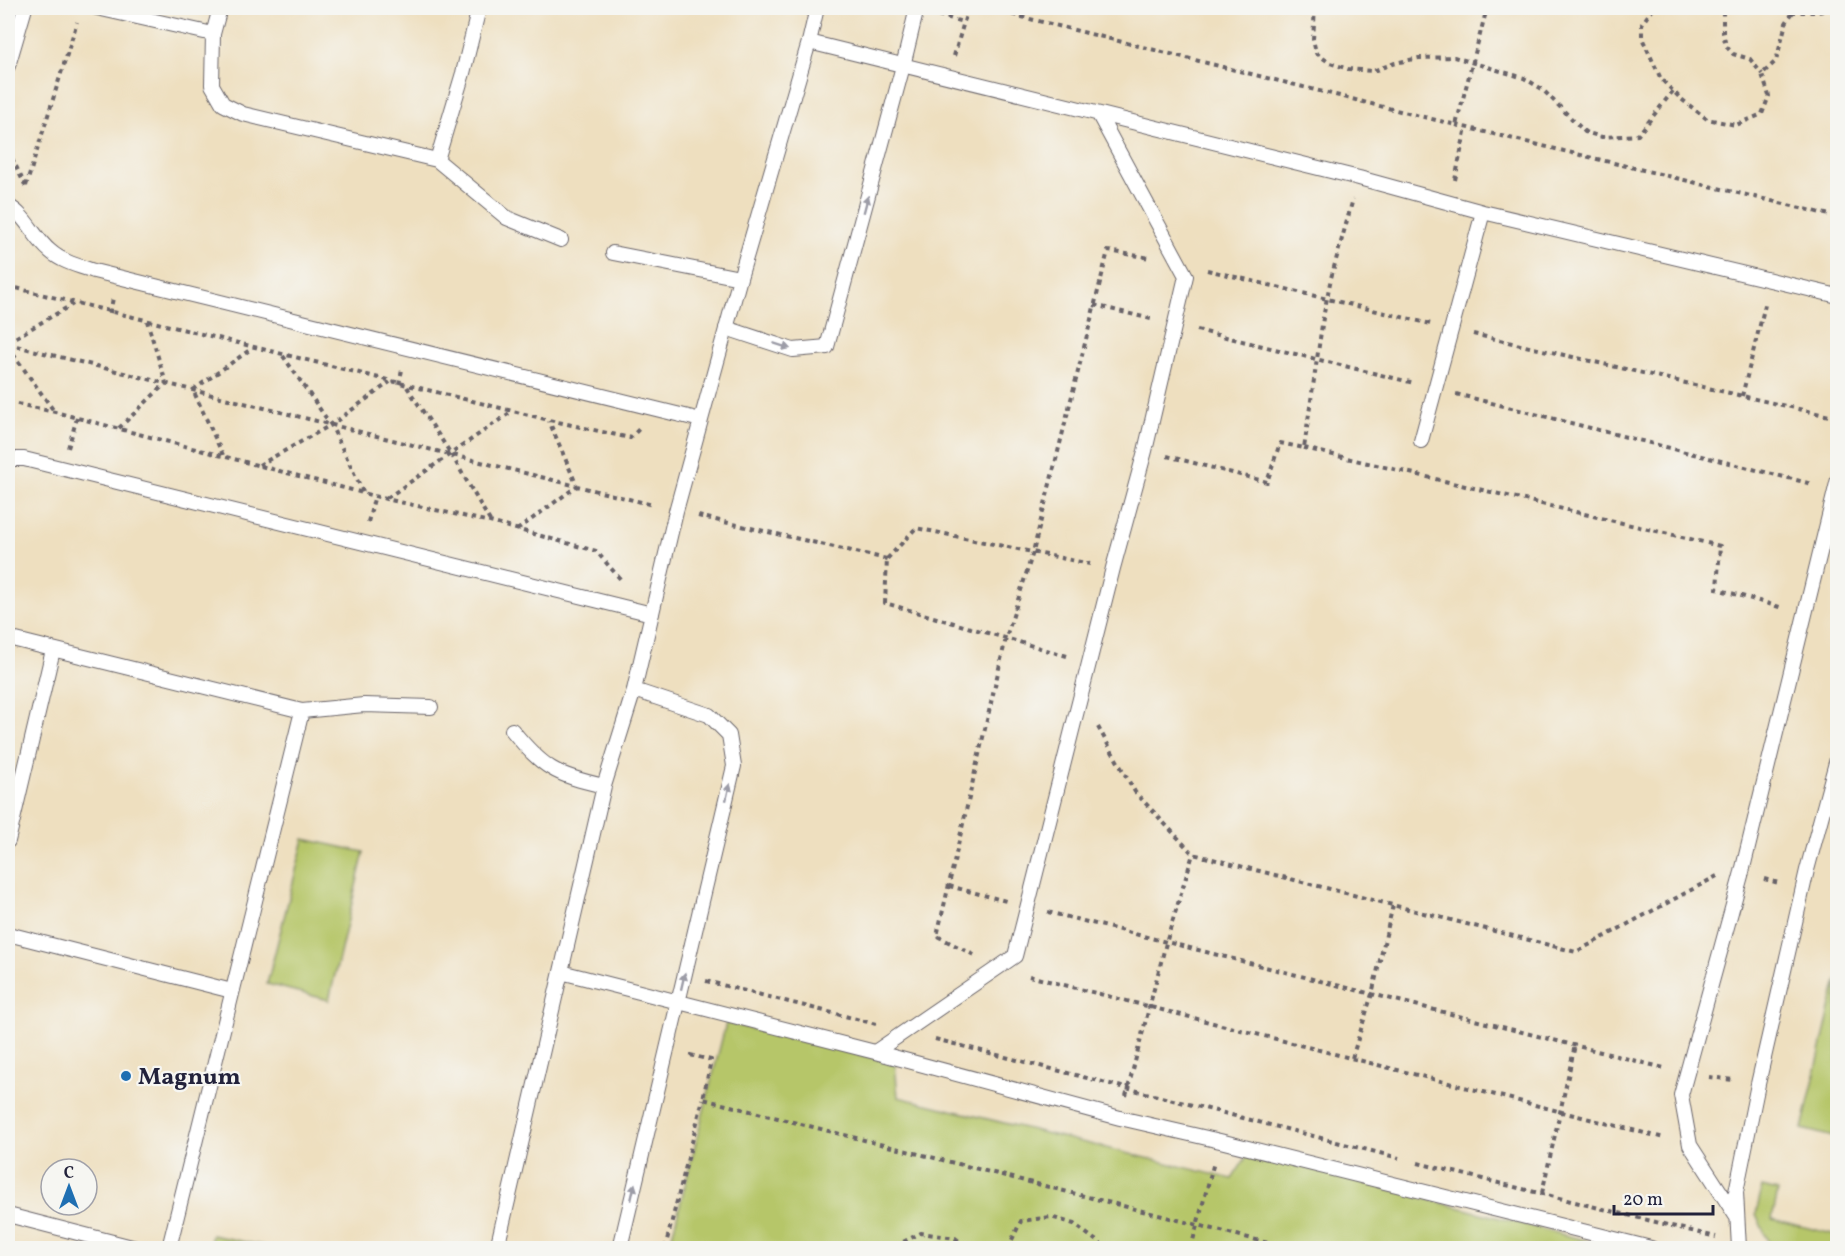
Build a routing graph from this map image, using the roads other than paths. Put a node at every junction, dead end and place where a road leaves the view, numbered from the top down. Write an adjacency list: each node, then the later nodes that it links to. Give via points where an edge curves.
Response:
1 (26, 8): 9 (lane)
2 (97, 8): 7 (lane)
3 (220, 8): 7 (lane)
4 (479, 8): 12 (lane)
5 (817, 8): 8 (lane)
6 (917, 8): 10 (lane)
7 (213, 34): 12 (lane, via 212,85 223,104 243,114)
8 (809, 42): 10 (lane); 17 (lane)
9 (8, 66)
10 (903, 66): 11 (lane); 19 (lane, one-way to 10, via 793,350 827,347)
11 (1099, 115): 14 (lane); 38 (lane, via 1186,276 1145,451 1015,956)
12 (437, 160): 15 (lane, via 507,218)
13 (8, 206): 20 (lane, via 50,252 94,271)
14 (1483, 212): 18 (lane); 21 (lane)
15 (561, 240)
16 (613, 253): 17 (lane)
17 (740, 278): 19 (lane)
18 (1838, 296)
19 (726, 328): 20 (lane)
20 (701, 420): 24 (lane)
21 (1422, 441)
22 (8, 459): 24 (lane, via 24,459)
23 (1836, 484): 40 (lane, via 1742,872 1681,1095 1690,1145)
24 (652, 614): 27 (lane)
25 (8, 638): 26 (lane)
26 (53, 650): 29 (lane); 33 (lane)
27 (634, 690): 32 (lane); 37 (lane, one-way to 27, via 734,766 729,735 709,715)
28 (431, 707): 29 (lane, via 364,705)
29 (302, 711): 36 (lane)
30 (512, 730): 32 (lane, via 532,755 551,770)
31 (1838, 755): 40 (lane, via 1758,1084 1736,1192)
32 (604, 786): 35 (lane)
33 (8, 840)
34 (8, 934): 36 (lane)
35 (561, 972): 37 (lane); 44 (lane)
36 (232, 991): 43 (lane)
37 (678, 1003): 38 (lane); 45 (lane, one-way to 37)
38 (875, 1052): 46 (lane, via 1120,1118)
39 (8, 1215): 42 (lane)
40 (1736, 1216): 41 (lane)
41 (1739, 1246)
42 (136, 1248)
43 (169, 1248)
44 (497, 1248)
45 (620, 1248)
46 (1651, 1248)

